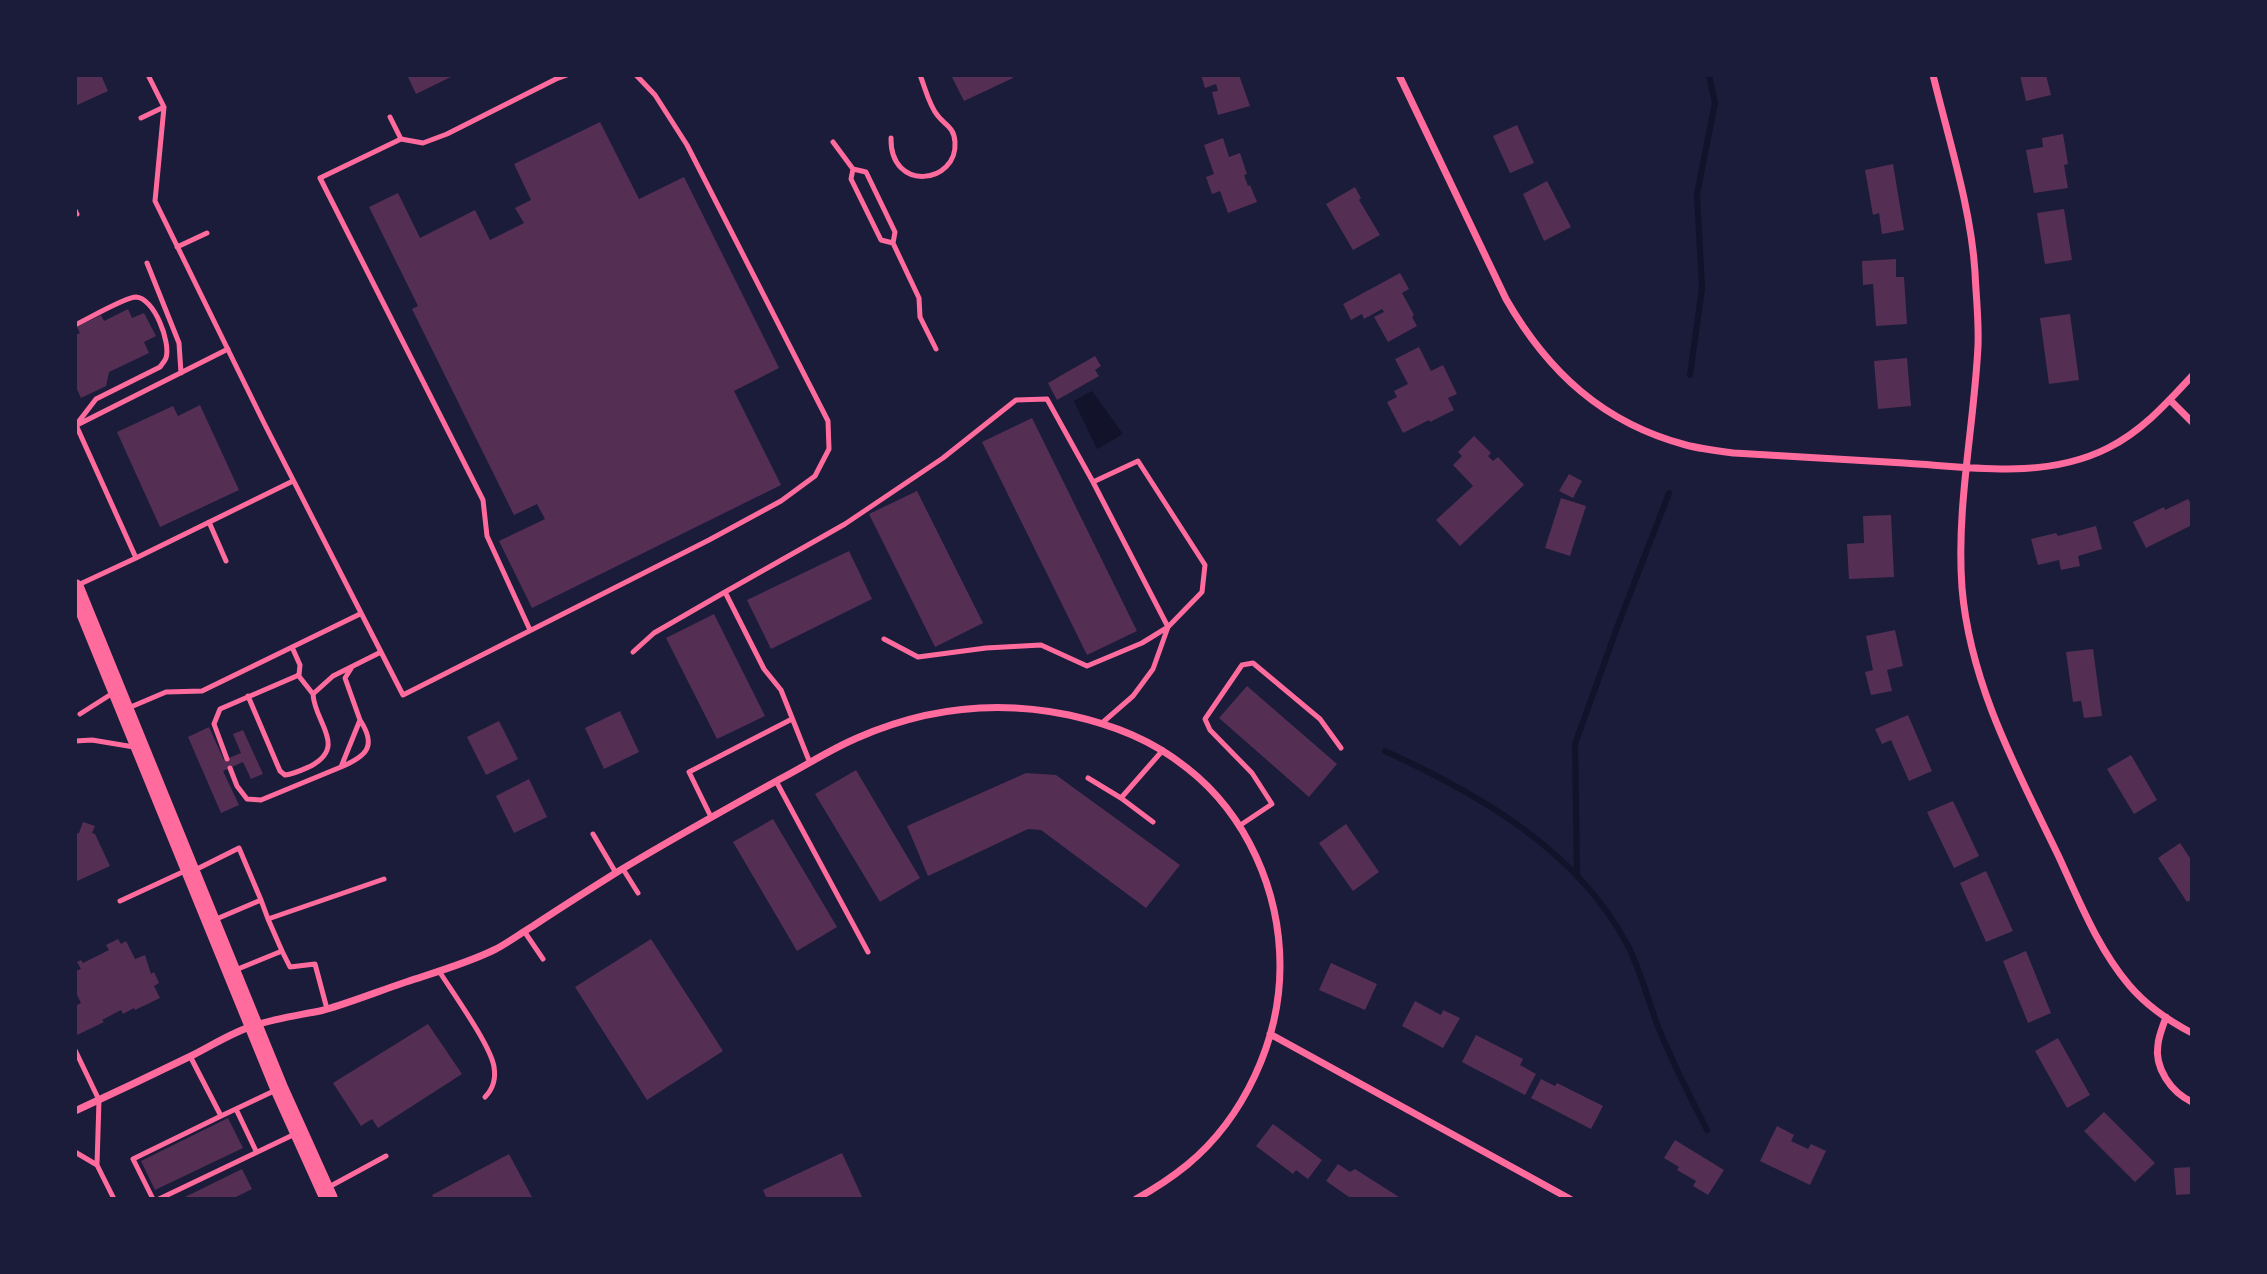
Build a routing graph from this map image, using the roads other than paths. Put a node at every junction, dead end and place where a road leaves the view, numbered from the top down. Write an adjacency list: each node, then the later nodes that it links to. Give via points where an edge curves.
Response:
1 (148, 75): 7 (lane)
2 (567, 75): 11 (lane, via 423,143)
3 (636, 75): 36 (lane, via 655,95 687,145 828,421 829,449 815,476 780,501)
4 (920, 75): 10 (lane, via 937,115 952,131 954,153 942,170 921,177 894,160)
5 (1399, 75): 26 (street, via 1523,328 1573,386 1608,412 1686,446 1734,453)
6 (1933, 75): 26 (street, via 1975,268 1978,344)
7 (164, 107): 9 (lane); 16 (lane, via 155,201)
8 (390, 117): 11 (lane)
9 (141, 118)
10 (891, 138)
11 (401, 139): 36 (lane, via 320,178 483,500 486,536)
12 (833, 142): 13 (lane)
13 (853, 169): 15 (lane, via 851,179 881,240); 15 (lane, via 866,172 895,232)
14 (207, 233): 16 (lane)
15 (893, 243): 20 (lane)
16 (177, 247): 19 (lane)
17 (147, 263): 21 (lane, via 179,343)
18 (75, 325): 25 (lane, via 133,297 144,299 150,303 167,346 160,367 96,399)
19 (228, 349): 21 (lane); 27 (lane)
20 (936, 349)
21 (181, 373): 25 (lane)
22 (2192, 376): 23 (street)
23 (2170, 400): 24 (street); 26 (street, via 2131,435 2082,459 2032,469)
24 (2192, 422)
25 (76, 425): 30 (lane)
26 (1967, 466): 83 (street, via 1962,590 1990,706 2102,948 2130,986)
27 (293, 481): 29 (lane); 34 (lane)
28 (1093, 482): 33 (lane, via 1048,399 1016,400 943,458 845,524); 35 (lane); 35 (lane, via 1138,461 1205,565 1202,592)
29 (209, 522): 30 (lane); 31 (lane)
30 (136, 558): 32 (lane)
31 (226, 561)
32 (75, 587): 43 (main road)
33 (725, 592): 40 (lane, via 654,633); 48 (lane, via 764,669 781,690)
34 (360, 614): 38 (lane); 39 (lane)
35 (1168, 627): 37 (lane, via 1087,666 1041,645 918,657); 50 (lane, via 1153,669 1133,696)
36 (530, 630): 39 (lane, via 403,695)
37 (884, 639)
38 (292, 647): 42 (lane, via 300,665); 46 (lane, via 202,691 166,692)
39 (381, 652): 41 (lane)
40 (633, 652)
41 (354, 665): 44 (lane); 49 (lane, via 345,678)
42 (298, 676): 44 (lane); 45 (lane)
43 (117, 690): 46 (main road); 47 (lane)
44 (313, 694): 59 (lane, via 328,751 323,760)
45 (248, 696): 55 (lane, via 220,709 214,724); 59 (lane, via 279,771)
46 (125, 710): 52 (main road)
47 (80, 714)
48 (792, 719): 56 (lane); 64 (lane, via 689,772)
49 (360, 720): 57 (lane); 57 (lane, via 369,744 359,759)
50 (1101, 723): 54 (street); 56 (street, via 1052,712 977,706 856,738)
51 (75, 741): 52 (lane)
52 (141, 748): 68 (main road)
53 (1341, 748): 66 (lane, via 1320,719 1253,663 1242,665 1205,719 1272,804)
54 (1163, 750): 63 (lane); 66 (street, via 1195,774)
55 (227, 759)
56 (810, 763): 61 (street)
57 (341, 767): 62 (lane)
58 (230, 768): 62 (lane, via 247,799 261,800)
59 (293, 774): 62 (lane)
60 (1088, 778): 63 (lane)
61 (776, 782): 64 (street); 78 (lane)
62 (298, 785)
63 (1121, 797): 65 (lane)
64 (711, 817): 69 (street)
65 (1153, 822)
66 (1239, 826): 86 (street, via 1266,879 1279,939 1278,1000)
67 (593, 834): 69 (lane)
68 (190, 870): 72 (lane, via 239,848); 73 (lane); 75 (main road)
69 (620, 871): 71 (lane); 76 (street)
70 (384, 879): 74 (lane)
71 (638, 893)
72 (261, 900): 74 (lane); 75 (lane)
73 (121, 901)
74 (268, 919): 77 (lane)
75 (211, 922): 80 (main road)
76 (524, 931): 79 (lane); 81 (street, via 495,949)
77 (282, 951): 80 (lane); 82 (lane, via 290,967 315,964)
78 (868, 952)
79 (543, 959)
80 (232, 971): 84 (main road)
81 (439, 971): 82 (street); 90 (lane, via 490,1053 495,1069 492,1090)
82 (327, 1009): 84 (street)
83 (2166, 1017): 85 (street); 92 (street, via 2158,1063 2175,1091)
84 (253, 1025): 88 (street); 89 (main road)
85 (2192, 1033)
86 (1270, 1034): 111 (street, via 1237,1108 1215,1138 1189,1164); 112 (street)
87 (75, 1049): 91 (lane)
88 (190, 1056): 91 (street); 95 (lane)
89 (279, 1088): 93 (lane); 96 (main road)
90 (485, 1097)
91 (99, 1100): 94 (street); 101 (lane)
92 (2192, 1102)
93 (236, 1109): 95 (lane); 97 (lane)
94 (75, 1111)
95 (221, 1116): 109 (lane, via 133,1158)
96 (298, 1132): 97 (lane); 107 (main road)
97 (256, 1151): 102 (lane)
98 (75, 1152): 101 (lane)
99 (386, 1156): 107 (lane)
100 (218, 1159): 102 (lane)
101 (97, 1165): 108 (lane)
102 (222, 1168): 104 (lane)
103 (194, 1171): 104 (lane)
104 (198, 1180): 106 (lane)
105 (171, 1182): 106 (lane)
106 (175, 1191): 110 (lane)
107 (326, 1194)
108 (114, 1199)
109 (153, 1199)
110 (159, 1199)
111 (1136, 1199)
112 (1570, 1199)

